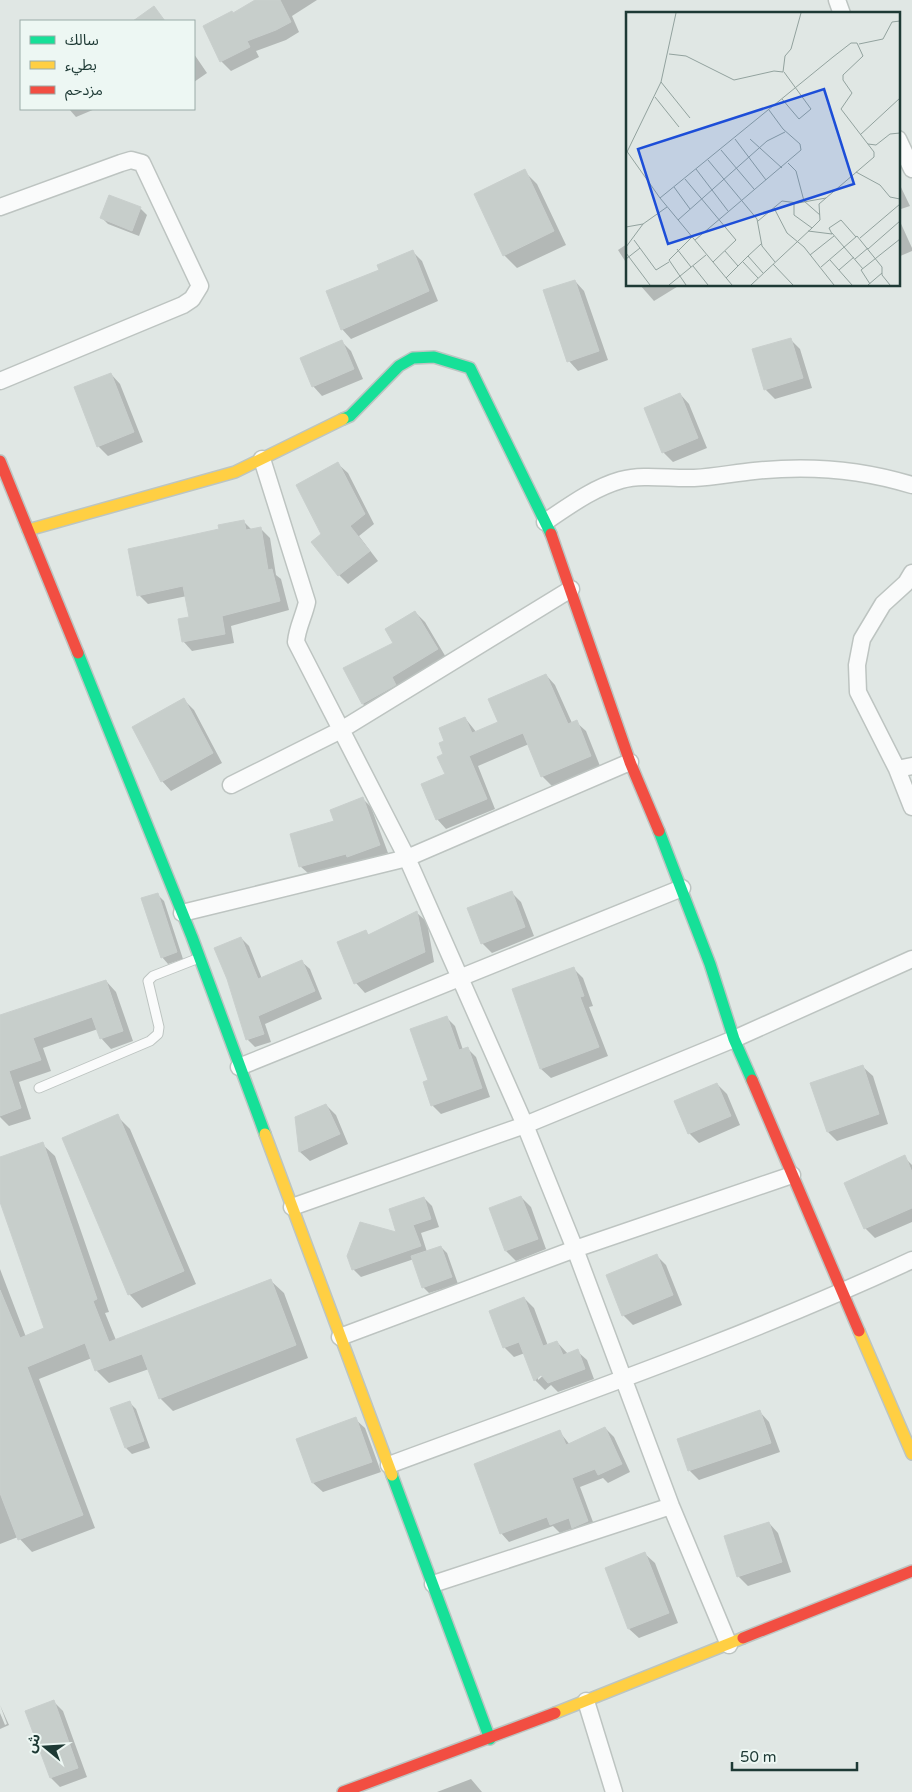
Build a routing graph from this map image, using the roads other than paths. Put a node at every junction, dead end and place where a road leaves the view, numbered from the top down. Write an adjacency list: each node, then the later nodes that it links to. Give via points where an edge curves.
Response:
1 (837, 0): 2 (street)
2 (841, 12)
3 (900, 143): 4 (street)
4 (912, 169)
5 (0, 207): 6 (street, via 121,162 142,163 200,286 192,299 183,305)
6 (0, 382)
7 (262, 460): 10 (street, via 350,416 399,366 413,358 434,357 470,368); 11 (street, via 235,472); 14 (street, via 307,602 296,642)
8 (0, 461): 11 (street)
9 (912, 485): 10 (street, via 886,476 847,469 754,470 687,478 637,477 595,490)
10 (545, 522): 13 (street)
11 (28, 530): 21 (street)
12 (910, 579): 16 (street, via 883,604 862,638 856,665 858,692)
13 (571, 589): 14 (street); 15 (street)
14 (341, 730): 17 (street); 19 (street)
15 (630, 762): 19 (street); 20 (street)
16 (904, 768): 18 (street)
17 (231, 785)
18 (912, 807)
19 (407, 858): 21 (street); 24 (street)
20 (682, 888): 24 (street); 25 (street)
21 (182, 913): 22 (street)
22 (199, 958): 26 (street); 27 (lane, via 153,976 148,981 159,1027 158,1034 150,1041)
23 (912, 958): 25 (street)
24 (459, 979): 26 (street); 28 (street)
25 (734, 1039): 28 (street); 29 (street)
26 (240, 1067): 30 (street)
27 (40, 1088)
28 (525, 1125): 30 (street); 31 (street)
29 (792, 1175): 31 (street); 33 (street)
30 (292, 1207): 34 (street)
31 (575, 1250): 34 (street); 35 (street)
32 (912, 1260): 33 (street)
33 (842, 1292): 35 (street); 36 (street)
34 (340, 1337): 37 (street)
35 (624, 1378): 37 (street); 38 (street)
36 (912, 1454)
37 (389, 1465): 40 (street)
38 (671, 1506): 40 (street); 41 (street)
39 (912, 1571): 41 (street)
40 (433, 1584): 43 (street)
41 (729, 1645): 42 (street)
42 (586, 1701): 43 (street); 45 (street)
43 (490, 1739): 44 (street)
44 (343, 1792)
45 (614, 1792)

